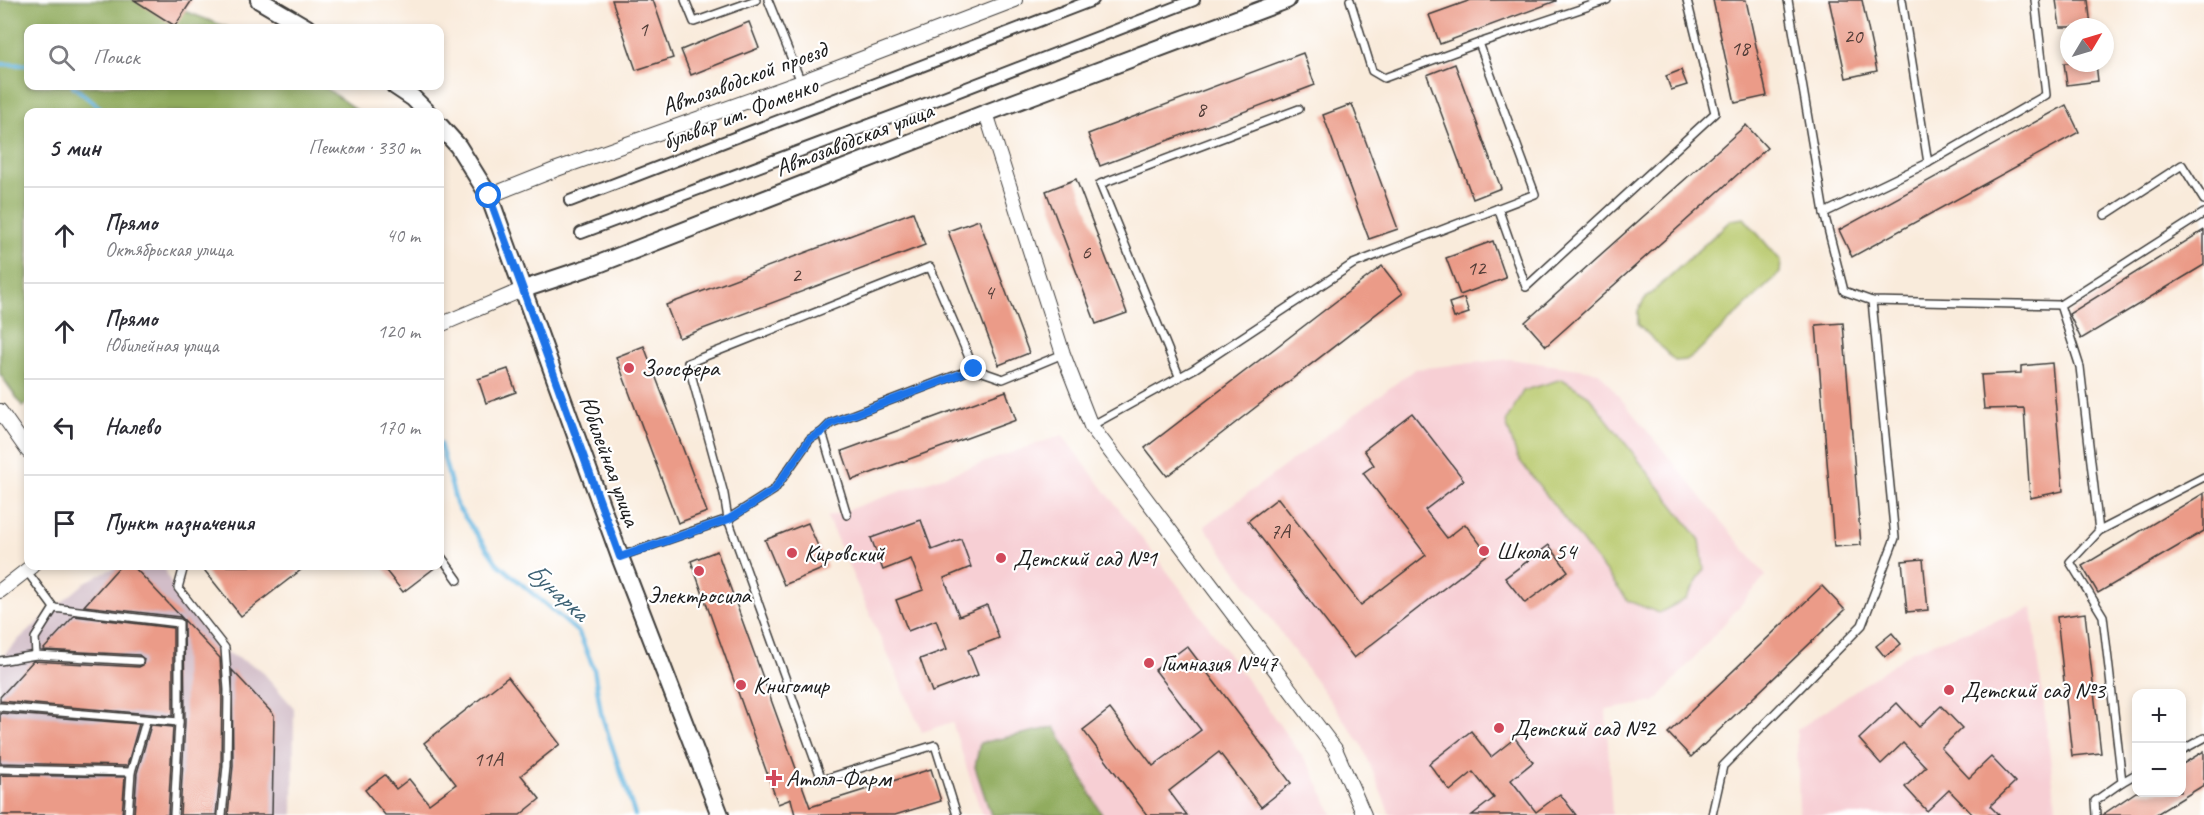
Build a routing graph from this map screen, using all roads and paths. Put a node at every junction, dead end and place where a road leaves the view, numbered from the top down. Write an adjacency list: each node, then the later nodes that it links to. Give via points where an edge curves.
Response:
1 (259, 0): 15 (street)
2 (685, 0): 3 (lane, via 694,22)
3 (756, 0)
4 (768, 0): 17 (lane)
5 (1015, 0): 17 (street, Автозаводской проезд)
6 (1093, 0): 26 (street, бульвар им. Фоменко)
7 (1194, 0): 31 (street)
8 (1287, 0): 21 (street, Автозаводская улица)
9 (1350, 0): 16 (lane, via 1372,71 1384,78)
10 (1607, 0): 16 (lane)
11 (1687, 0): 27 (lane, via 1715,113 1526,287)
12 (1788, 0): 28 (lane)
13 (1902, 0): 23 (lane)
14 (2035, 0): 23 (lane, via 2046,95)
15 (301, 24)
16 (1479, 43): 27 (lane, via 1535,194)
17 (801, 82): 24 (street, Автозаводской проезд)
18 (401, 90): 19 (street)
19 (423, 108)
20 (1299, 109): 38 (lane, via 1100,184)
21 (986, 113): 32 (street, Автозаводская улица, via 596,265); 36 (street)
22 (444, 130): 24 (street, Юбилейная улица)
23 (1928, 163): 28 (lane)
24 (489, 196): 32 (street, Юбилейная улица)
25 (2204, 200): 30 (lane, via 2182,165)
26 (570, 201)
27 (1498, 208): 38 (lane, via 1353,264)
28 (1824, 213): 33 (lane, via 1844,291)
29 (2204, 213): 34 (lane)
30 (2105, 215)
31 (581, 233)
32 (524, 289): 35 (street, Автозаводская улица); 47 (street, Юбилейная улица)
33 (1872, 301): 34 (lane); 73 (lane, via 1895,538 1862,626 1723,766)
34 (2060, 305): 46 (lane, via 2080,367)
35 (444, 323)
36 (1063, 354): 37 (lane, via 1003,379); 40 (street)
37 (974, 369): 41 (lane, via 831,423); 45 (lane, via 930,267 688,363)
38 (1179, 376): 40 (lane)
39 (0, 411): 42 (street)
40 (1091, 426): 72 (street, via 1335,749)
41 (822, 432): 44 (lane); 45 (lane, via 810,439 774,490)
42 (24, 444)
43 (2204, 477): 46 (lane)
44 (847, 515)
45 (729, 519): 47 (lane); 71 (lane, via 822,780 935,745)
46 (2099, 531): 66 (lane, via 2070,562 2103,616)
47 (620, 557): 70 (street, Юбилейная улица)
48 (444, 560): 52 (lane)
49 (26, 570): 53 (street)
50 (30, 570): 54 (lane)
51 (183, 570): 69 (lane, via 178,588 225,648 228,766)
52 (459, 580)
53 (0, 591)
54 (54, 608): 55 (lane, via 35,638); 60 (lane, via 179,623)
55 (36, 656): 56 (lane); 57 (lane)
56 (0, 661)
57 (139, 661)
58 (0, 706): 59 (lane)
59 (146, 721): 60 (lane); 64 (lane)
60 (179, 722): 68 (lane)
61 (2204, 738): 62 (lane)
62 (2186, 747)
63 (0, 770): 64 (lane)
64 (131, 772): 67 (lane)
65 (2132, 776): 66 (lane)
66 (2122, 782): 74 (lane, via 2095,801)
67 (128, 815)
68 (174, 815)
69 (222, 815)
70 (720, 815)
71 (957, 815)
72 (1364, 815)
73 (1712, 815)
74 (2096, 815)

